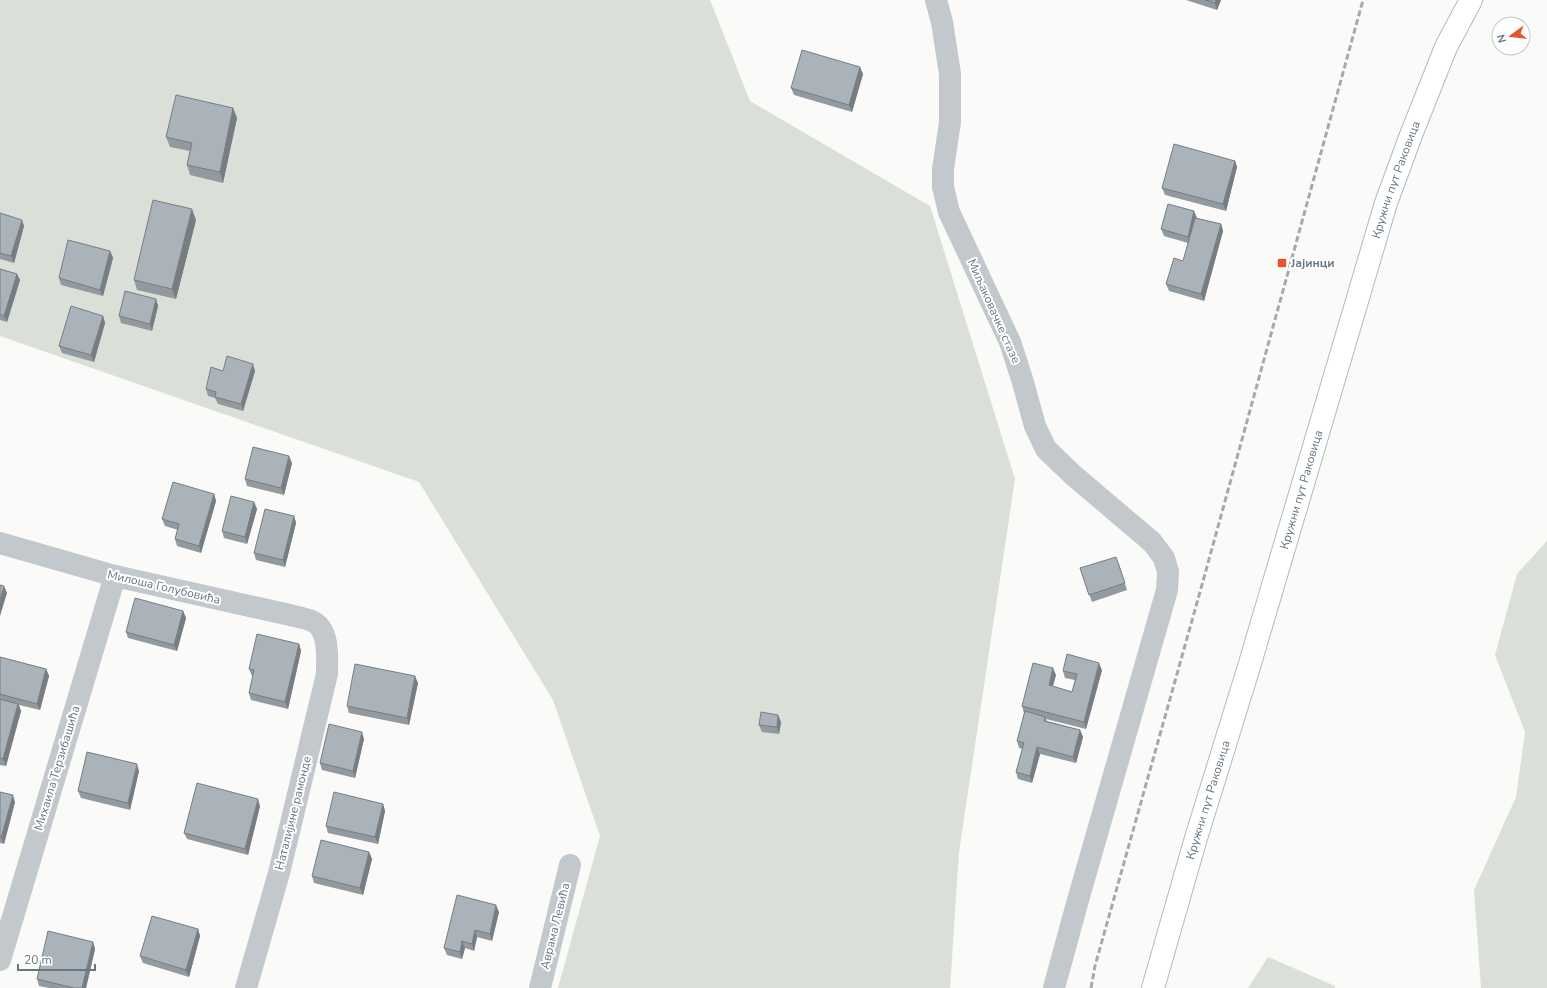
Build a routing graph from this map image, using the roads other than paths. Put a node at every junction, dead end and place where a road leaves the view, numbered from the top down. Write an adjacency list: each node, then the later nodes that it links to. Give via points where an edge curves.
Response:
1 (936, 0): 10 (street, Миљаковачке стазе, via 950,74 950,122 943,169 949,212 1010,342 1035,426 1046,449 1152,542 1164,558 1168,572 1167,590)
2 (1471, 0): 11 (main road, Кружни пут Раковица, via 1446,47 1386,203)
3 (0, 542): 4 (street, Милоша Голубовића)
4 (115, 576): 5 (street, Милоша Голубовића, via 313,622); 7 (street, Михаила Терзибашића)
5 (323, 636): 8 (street, Наталијине рамонде, via 327,652 327,674 279,873)
6 (570, 864): 9 (street, Аврама Левића)
7 (0, 960)
8 (246, 988)
9 (540, 988)
10 (1054, 988)
11 (1153, 988)

